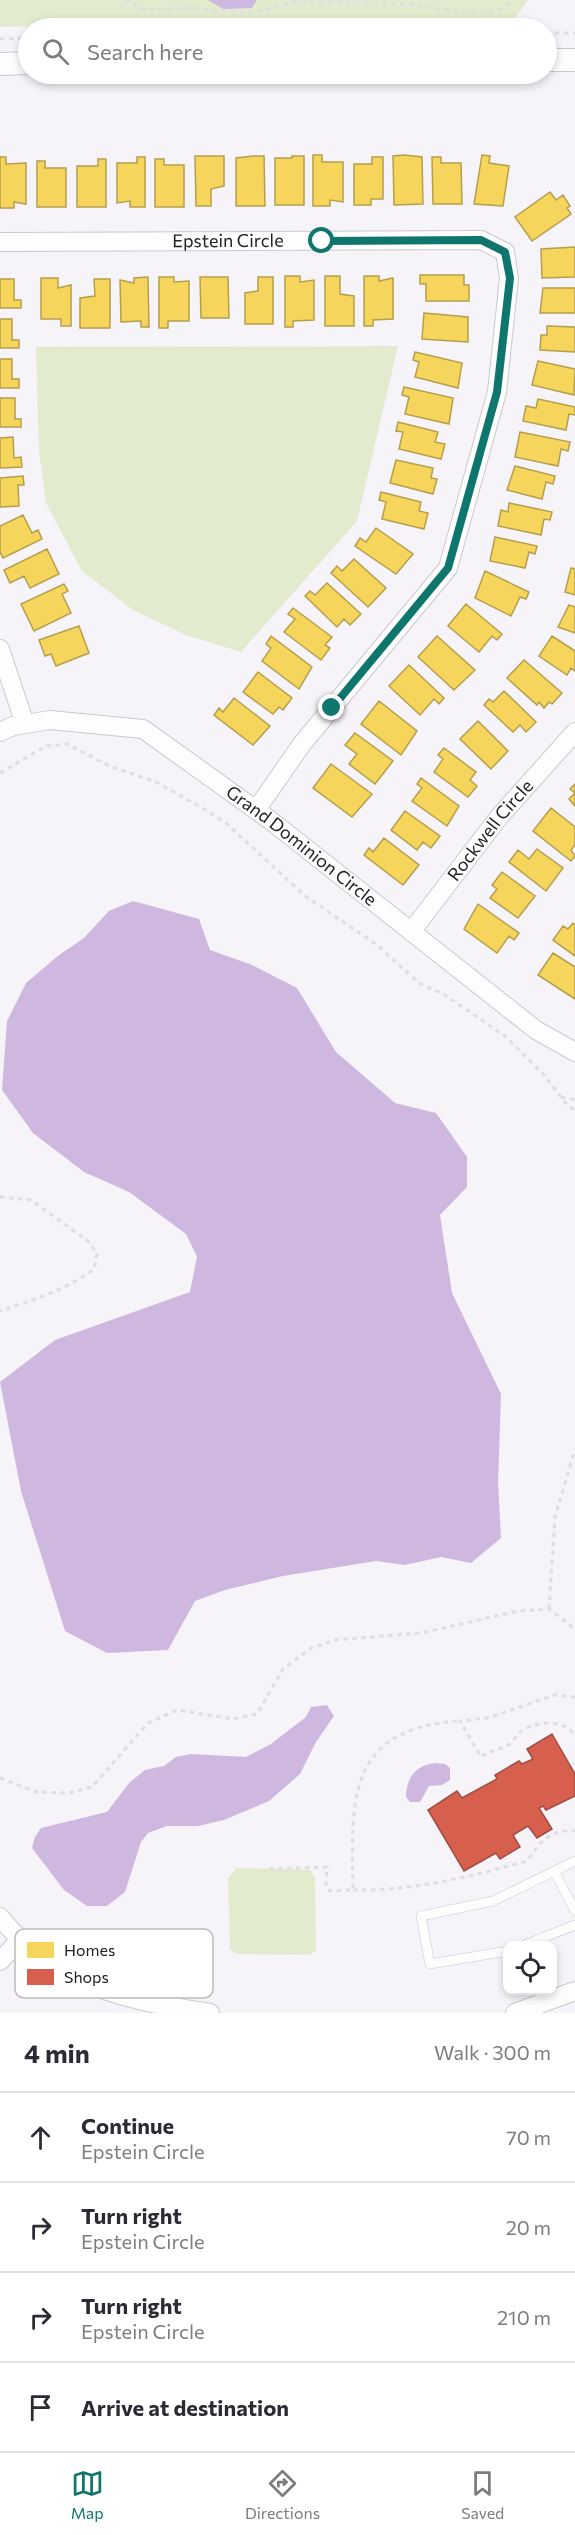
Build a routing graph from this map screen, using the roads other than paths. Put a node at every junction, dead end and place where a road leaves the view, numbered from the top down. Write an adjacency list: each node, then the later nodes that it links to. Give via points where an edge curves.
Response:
1 (557, 60): 2 (street)
2 (575, 60)
3 (18, 63): 4 (street)
4 (0, 64)
5 (0, 242): 10 (street, Epstein Circle, via 481,240 505,252 510,278 497,392 448,568 302,744)
6 (0, 649): 7 (street)
7 (25, 724): 8 (street, Grand Dominion Circle); 10 (street, Grand Dominion Circle, via 50,720 143,729)
8 (0, 732)
9 (575, 732): 11 (street, Rockwell Circle, via 499,817)
10 (256, 810): 11 (street, Grand Dominion Circle)
11 (411, 932): 12 (street, Grand Dominion Circle, via 536,1030)
12 (575, 1053)
13 (575, 1861): 14 (lane)
14 (555, 1873): 15 (lane); 21 (lane, via 493,1901 421,1916 430,1964)
15 (575, 1911)
16 (0, 1917): 18 (street)
17 (575, 1925): 19 (lane)
18 (15, 1936)
19 (535, 1941)
20 (15, 1945): 22 (street)
21 (503, 1952)
22 (0, 1961)
23 (575, 1991): 27 (street)
24 (126, 1998): 25 (street)
25 (166, 2010): 26 (street)
26 (210, 2013)
27 (515, 2013)

